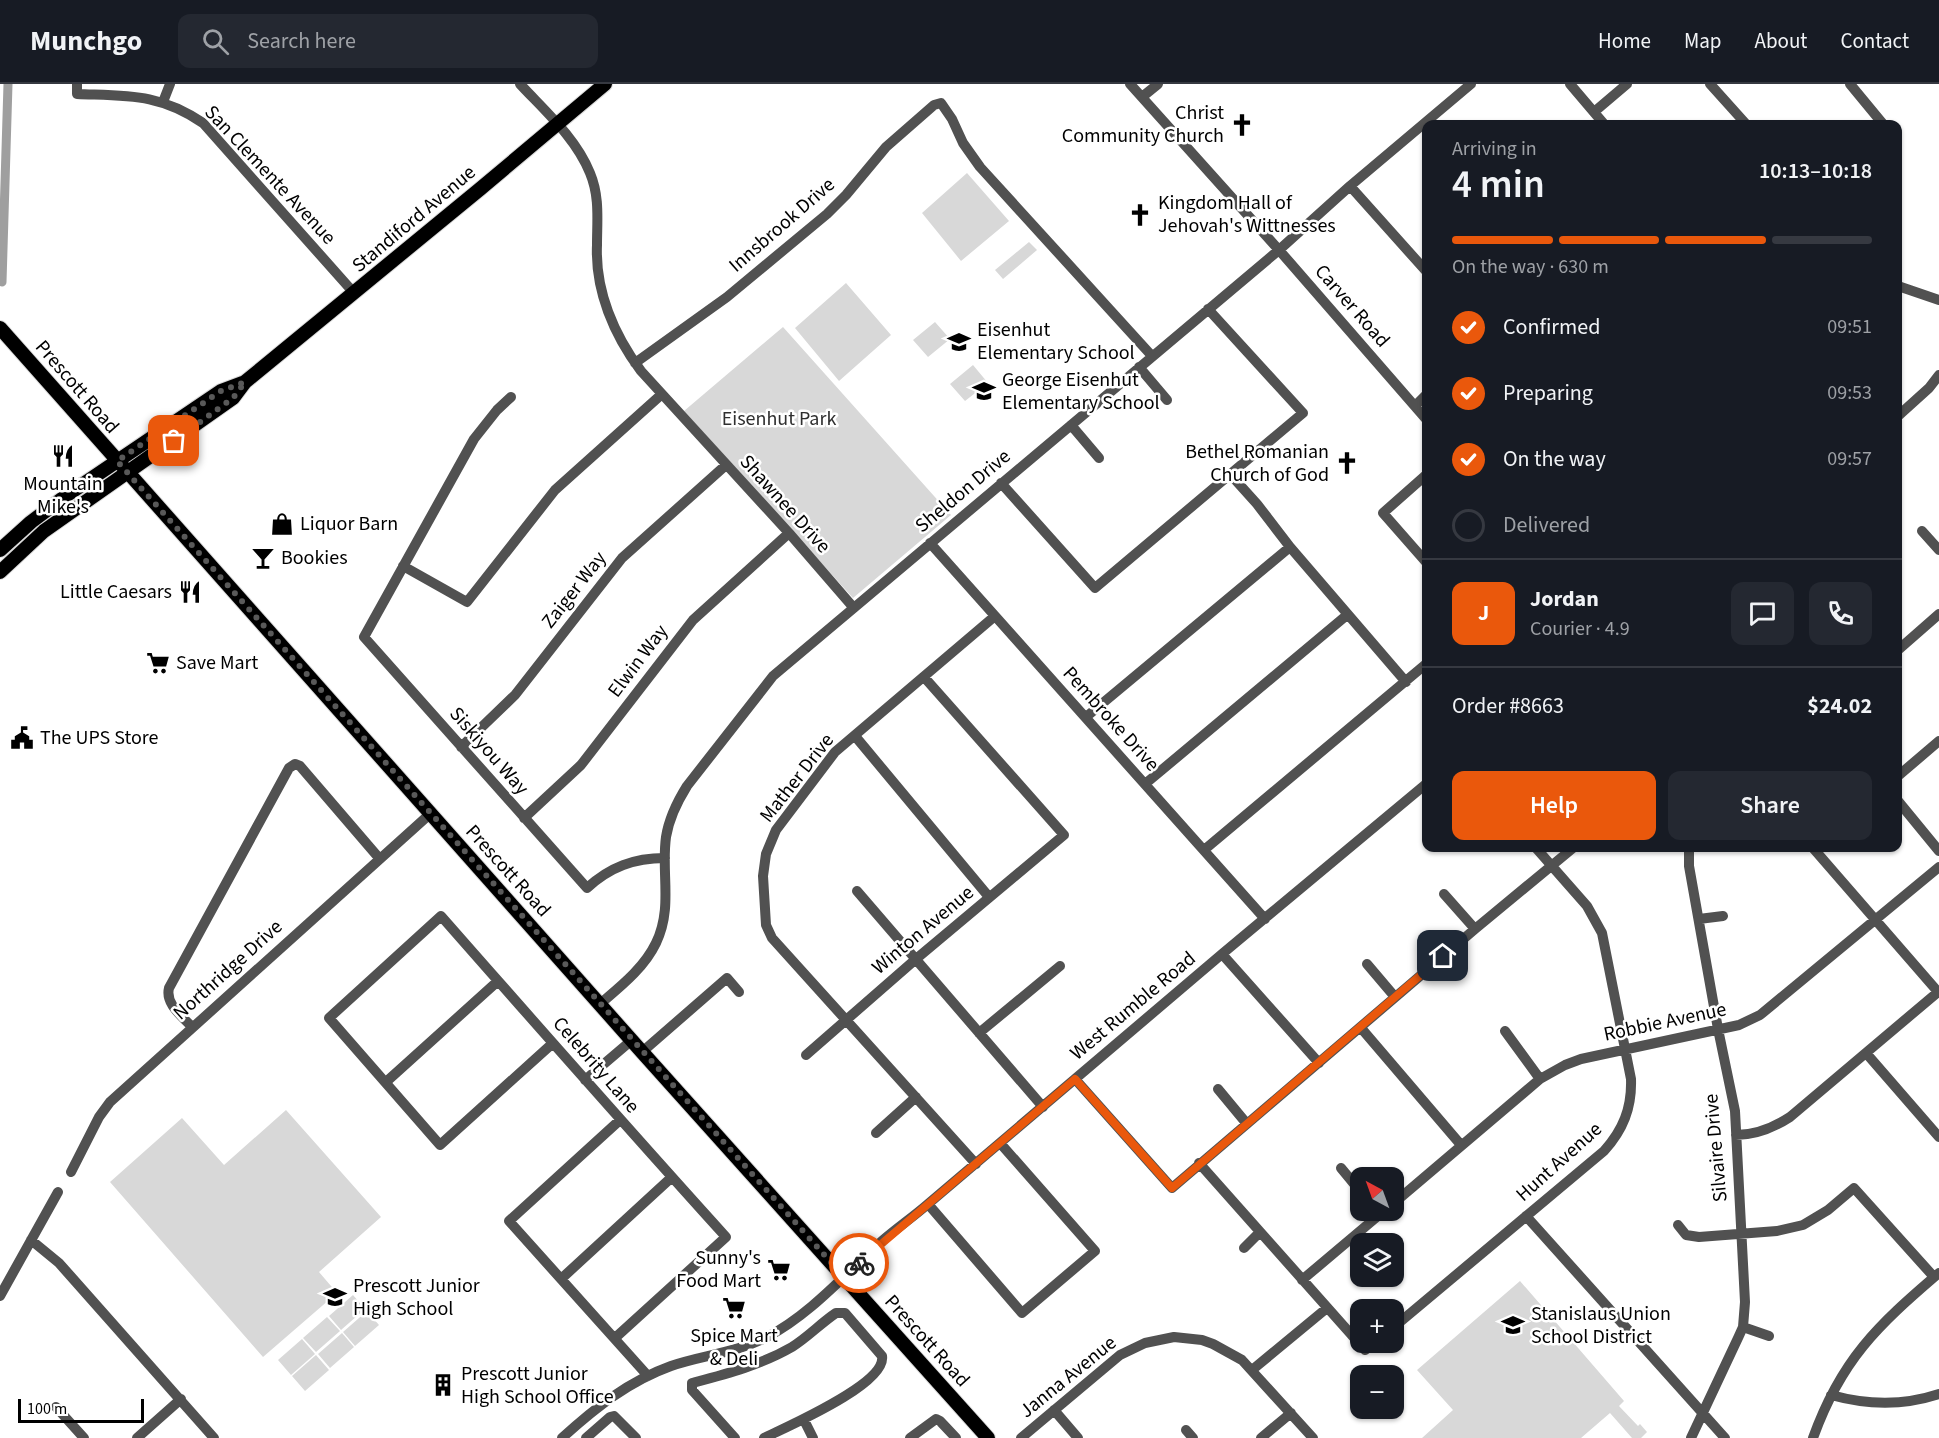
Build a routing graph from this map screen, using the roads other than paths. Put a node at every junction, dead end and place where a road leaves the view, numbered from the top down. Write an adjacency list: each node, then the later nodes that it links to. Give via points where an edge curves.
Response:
1 (170, 84): 13 (street)
2 (519, 84): 19 (street, Shawnee Drive)
3 (605, 84): 19 (main road, Standiford Avenue)
4 (1130, 84): 12 (street, Carver Road)
5 (1158, 84): 12 (street)
6 (1471, 84): 15 (street, Sheldon Drive)
7 (1570, 84): 14 (street)
8 (1627, 84): 14 (street)
9 (1710, 84): 17 (street)
10 (1850, 84): 18 (street)
11 (77, 89): 13 (street, San Clemente Avenue)
12 (1142, 97): 22 (street, Carver Road)
13 (164, 102): 25 (street, San Clemente Avenue, via 189,114 215,136)
14 (1594, 112): 16 (street)
15 (1428, 120)
16 (1601, 120)
17 (1742, 120)
18 (1880, 120)
19 (556, 125): 25 (main road, Standiford Avenue); 30 (street, Shawnee Drive, via 574,144 591,174 598,203 597,262 601,289 612,322)
20 (1422, 125): 21 (street, Sheldon Drive)
21 (1350, 186): 22 (street, Sheldon Drive); 23 (street)
22 (1279, 250): 27 (street, Sheldon Drive); 38 (street, Carver Road)
23 (1422, 262)
24 (1902, 287): 26 (street)
25 (354, 293): 33 (main road, Standiford Avenue)
26 (1939, 300)
27 (1208, 309): 29 (street, Sheldon Drive); 46 (street, via 1303,413)
28 (0, 328): 43 (main road, Prescott Road)
29 (1152, 356): 30 (street, Innsbrook Drive, via 980,167 941,103 886,147 826,214 727,297); 31 (street, Sheldon Drive)
30 (635, 363): 34 (street, Shawnee Drive)
31 (1139, 367): 37 (street); 41 (street, Sheldon Drive)
32 (1939, 375): 39 (street)
33 (245, 382): 43 (main road, Standiford Avenue, via 221,391); 45 (main road, Standiford Avenue, via 233,398)
34 (662, 394): 44 (street, Shawnee Drive); 56 (street, via 555,490 467,602)
35 (511, 397): 56 (street, via 474,439)
36 (1422, 399): 38 (street)
37 (1167, 400)
38 (1415, 406): 40 (street, Carver Road)
39 (1902, 412)
40 (1422, 414)
41 (1071, 425): 42 (street); 48 (street, Sheldon Drive)
42 (1099, 458)
43 (117, 461): 45 (main road, Prescott Road); 53 (main road, Standiford Avenue, via 31,522)
44 (726, 465): 50 (street, Shawnee Drive); 69 (street, Zaiger Way, via 622,558 515,696)
45 (128, 472): 57 (main road, Standiford Avenue, via 44,531); 74 (main road, Prescott Road)
46 (1230, 474): 48 (street, via 1095,588); 52 (street)
47 (1422, 479): 55 (street, via 1383,513)
48 (1001, 483): 51 (street, Sheldon Drive)
49 (1922, 531): 54 (street)
50 (789, 533): 58 (street, Shawnee Drive); 75 (street, Elwin Way, via 693,620 581,765)
51 (930, 543): 58 (street, Sheldon Drive); 61 (street, Pembroke Drive)
52 (1290, 547): 60 (street); 66 (street)
53 (0, 550)
54 (1939, 550)
55 (1422, 557)
56 (403, 566): 69 (street, Siskiyou Way, via 364,637)
57 (0, 572)
58 (853, 608): 83 (street, Sheldon Drive, via 773,676 687,786 670,819)
59 (1939, 614): 62 (street)
60 (1347, 615): 65 (street); 71 (street)
61 (995, 616): 64 (street, Mather Drive); 66 (street, Pembroke Drive)
62 (1902, 646)
63 (1422, 668): 65 (street)
64 (924, 677): 67 (street, Mather Drive); 88 (street, Winton Avenue, via 1064,835)
65 (1406, 682): 76 (street)
66 (1086, 717): 71 (street, Pembroke Drive)
67 (855, 736): 88 (street); 103 (street, Mather Drive, via 836,752 776,830 766,854 763,876 772,938)
68 (1939, 741): 70 (street)
69 (461, 747): 75 (street, Siskiyou Way)
70 (1902, 773)
71 (1145, 784): 76 (street, Pembroke Drive)
72 (1422, 787): 90 (street, West Rumble Road)
73 (1902, 806): 77 (street)
74 (431, 813): 82 (street, Northridge Drive); 102 (main road, Prescott Road)
75 (524, 818): 83 (street, Siskiyou Way, via 587,888 622,864)
76 (1204, 850): 90 (street, Pembroke Drive)
77 (1939, 851)
78 (1540, 852): 84 (street, Hunt Avenue)
79 (1568, 852): 84 (street)
80 (1689, 852): 91 (street, Silvaire Drive)
81 (1816, 852): 92 (street)
82 (380, 858): 104 (street, Northridge Drive); 104 (street, via 304,770 295,764 285,772 169,988 170,1003)
83 (665, 858): 102 (street, Sheldon Drive, via 667,900 657,942 640,967)
84 (1552, 866): 93 (street); 111 (street, Hunt Avenue, via 1587,906 1602,933)
85 (1939, 867): 92 (street, Robbie Avenue)
86 (858, 891): 95 (street)
87 (1444, 894): 93 (street)
88 (989, 897): 95 (street, Winton Avenue)
89 (1723, 916): 91 (street)
90 (1265, 919): 94 (street, West Rumble Road)
91 (1699, 919): 106 (street, Silvaire Drive)
92 (1875, 921): 100 (street); 106 (street, Robbie Avenue, via 1760,1015)
93 (1475, 929): 101 (street)
94 (1222, 954): 115 (street); 116 (street, West Rumble Road)
95 (916, 959): 103 (street, Winton Avenue); 108 (street)
96 (1366, 964): 101 (street)
97 (1060, 966): 108 (street)
98 (498, 981): 110 (street, Celebrity Lane); 119 (street); 119 (street, Celebrity Lane, via 441,916 329,1018)
99 (740, 992): 112 (street, via 728,978)
100 (1939, 992): 113 (street)
101 (1395, 997): 105 (street)
102 (600, 1004): 109 (main road, Prescott Road)
103 (846, 1019): 114 (street, Winton Avenue); 121 (street, Mather Drive)
104 (192, 1027): 133 (street, Northridge Drive, via 110,1102)
105 (1361, 1028): 115 (street); 129 (street)
106 (1718, 1029): 111 (street, Robbie Avenue); 126 (street, Silvaire Drive, via 1735,1111)
107 (1505, 1031): 117 (street)
108 (980, 1033): 122 (street)
109 (632, 1040): 112 (main road, Prescott Road); 118 (street)
110 (553, 1043): 118 (street, Celebrity Lane); 119 (street, via 440,1145)
111 (1626, 1049): 117 (street, Robbie Avenue, via 1581,1059); 139 (street, Hunt Avenue, via 1632,1091 1621,1128 1604,1151)
112 (642, 1052): 147 (main road, Prescott Road)
113 (1866, 1053): 126 (street, via 1781,1123); 127 (street)
114 (806, 1055)
115 (1319, 1063): 124 (street)
116 (1075, 1079): 122 (street, West Rumble Road); 130 (street, via 1172,1188)
117 (1540, 1079): 129 (street, Robbie Avenue)
118 (585, 1080): 123 (street, Celebrity Lane)
119 (386, 1082)
120 (1218, 1089): 124 (street)
121 (916, 1097): 125 (street); 131 (street, Mather Drive)
122 (1043, 1107): 128 (street, West Rumble Road)
123 (620, 1120): 134 (street, Celebrity Lane); 148 (street, via 509,1221)
124 (1247, 1124): 130 (street)
125 (876, 1133)
126 (1736, 1135): 143 (street, Silvaire Drive)
127 (1939, 1137)
128 (1000, 1143): 131 (street, West Rumble Road); 138 (street, via 1095,1251 1022,1313)
129 (1461, 1145): 137 (street, Robbie Avenue)
130 (1199, 1163): 142 (street)
131 (976, 1164): 138 (street, West Rumble Road)
132 (1341, 1168): 135 (street)
133 (70, 1172)
134 (672, 1177): 148 (street); 156 (street, Celebrity Lane, via 726,1237)
135 (1350, 1179)
136 (58, 1192): 144 (street)
137 (1404, 1194)
138 (928, 1204): 147 (street, West Rumble Road)
139 (1526, 1216): 152 (street, Hunt Avenue); 165 (street)
140 (1370, 1221): 149 (street)
141 (1678, 1225): 143 (street, via 1692,1236)
142 (1260, 1232): 145 (street); 149 (street)
143 (1741, 1234): 146 (street, via 1803,1225 1854,1188); 153 (street, Silvaire Drive)
144 (31, 1240): 150 (street); 161 (street, via 59,1263)
145 (1244, 1248)
146 (1937, 1275): 160 (street, via 1873,1332 1839,1377)
147 (844, 1277): 158 (street, West Rumble Road, via 797,1318 765,1338); 178 (main road, Prescott Road)
148 (561, 1279): 156 (street)
149 (1302, 1280): 151 (street)
150 (0, 1296)
151 (1327, 1308): 154 (street); 157 (street)
152 (1404, 1319)
153 (1743, 1327): 155 (street); 165 (street, Silvaire Drive)
154 (1350, 1333)
155 (1769, 1336)
156 (615, 1338): 158 (street)
157 (1252, 1370): 163 (street, Janna Avenue, via 1228,1350 1202,1340 1158,1339 1120,1355); 164 (street, Janna Avenue)
158 (648, 1376): 170 (street, West Rumble Road, via 599,1405)
159 (1939, 1394): 160 (street, via 1891,1404)
160 (1831, 1395): 185 (street)
161 (181, 1399): 168 (street); 169 (street)
162 (56, 1407): 167 (street)
163 (1054, 1410): 179 (street, Janna Avenue); 180 (street)
164 (1291, 1413): 181 (street); 182 (street, Janna Avenue)
165 (1703, 1413): 183 (street, Silvaire Drive); 184 (street)
166 (804, 1420): 173 (street, via 856,1389 883,1361 879,1351 842,1312 773,1357 692,1383 692,1390); 174 (street); 175 (street)
167 (84, 1438)
168 (137, 1438)
169 (214, 1438)
170 (562, 1438)
171 (586, 1438): 172 (street, via 614,1416)
172 (636, 1438)
173 (735, 1438)
174 (764, 1438)
175 (813, 1438)
176 (910, 1438): 177 (street, via 936,1419)
177 (956, 1438)
178 (988, 1438)
179 (1021, 1438)
180 (1078, 1438)
181 (1261, 1438)
182 (1313, 1438)
183 (1691, 1438)
184 (1725, 1438)
185 (1813, 1438)

